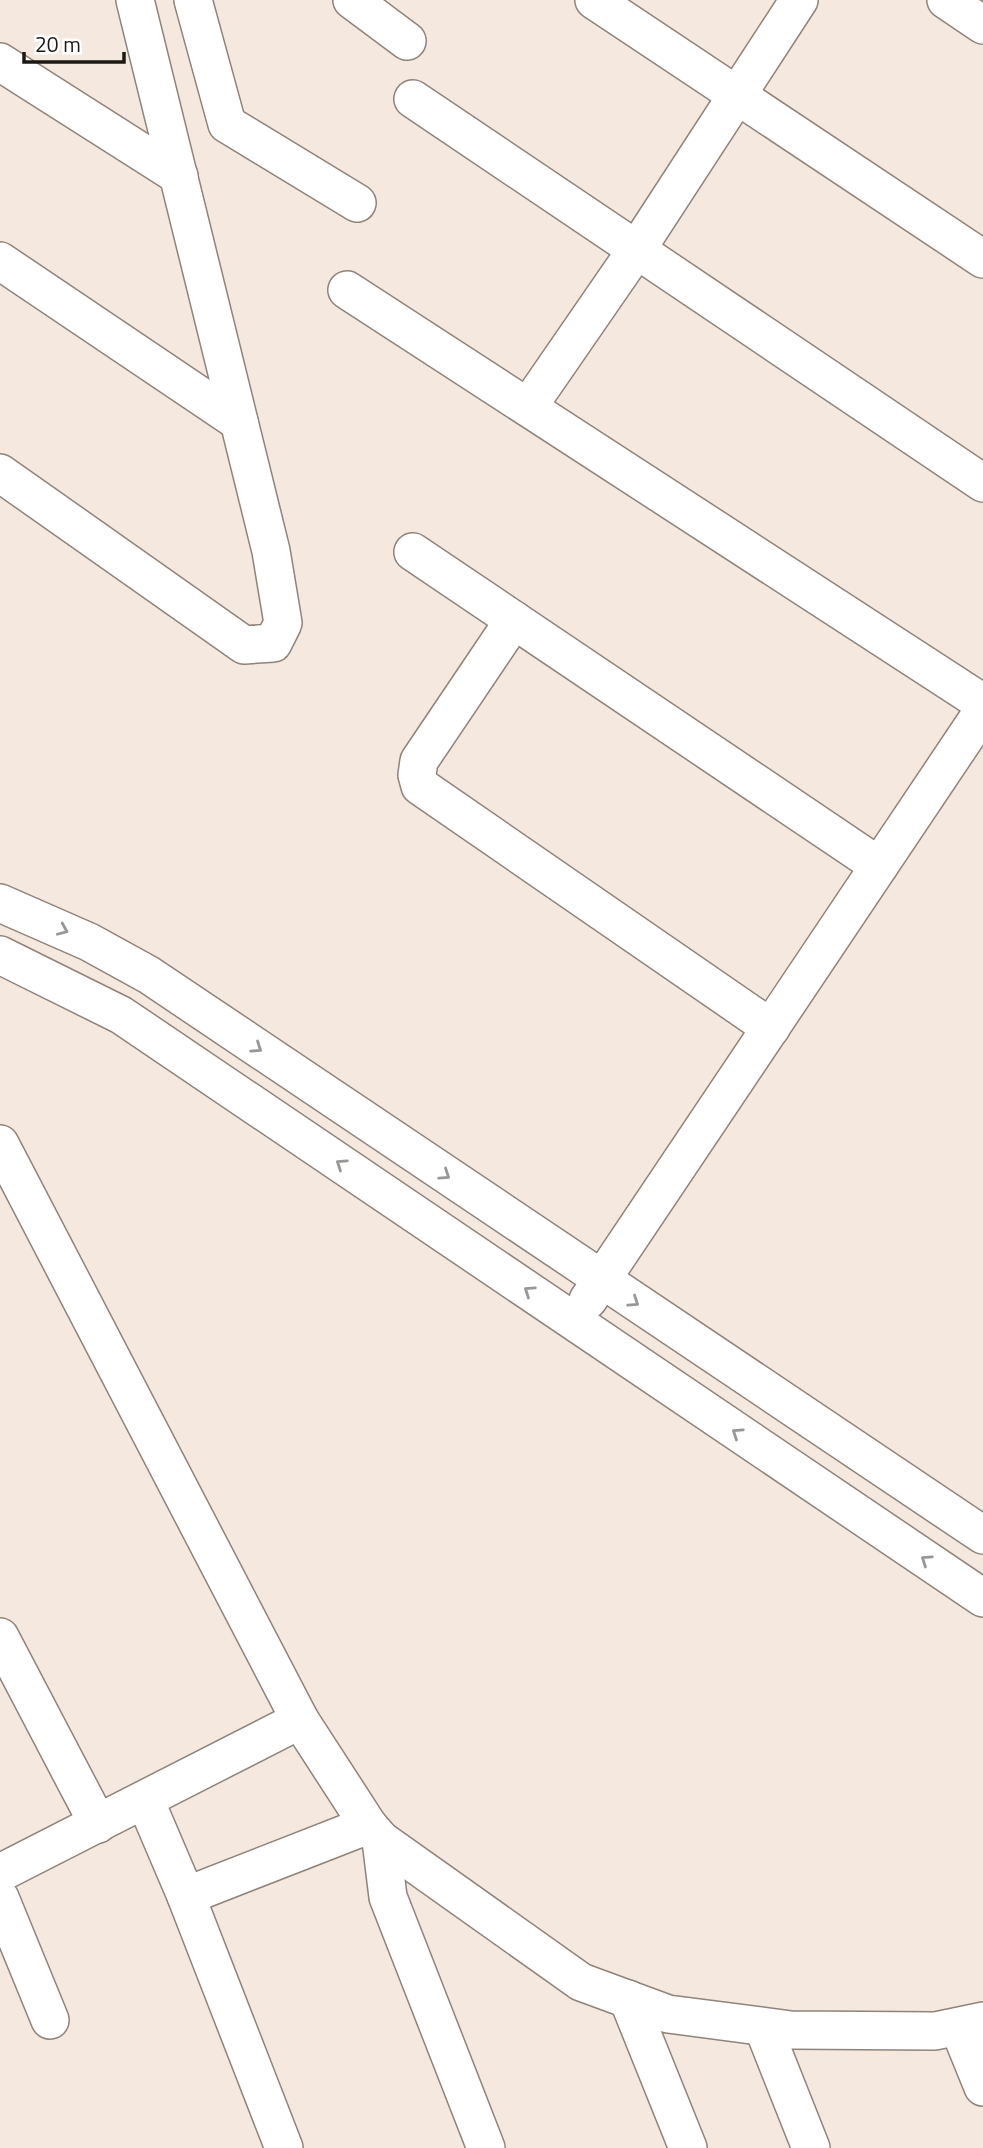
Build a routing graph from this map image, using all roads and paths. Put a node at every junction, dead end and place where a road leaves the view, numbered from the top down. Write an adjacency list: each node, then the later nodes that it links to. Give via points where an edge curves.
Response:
1 (135, 0): 13 (street)
2 (193, 0): 12 (street)
3 (352, 0): 8 (street)
4 (594, 0): 10 (street)
5 (799, 0): 10 (street)
6 (946, 0): 7 (street)
7 (983, 25)
8 (407, 41)
9 (0, 62): 13 (street)
10 (737, 95): 15 (street); 16 (street)
11 (414, 99): 15 (street)
12 (227, 124): 13 (street); 14 (street)
13 (175, 161): 20 (street)
14 (357, 203)
15 (637, 249): 19 (street); 22 (street)
16 (983, 259)
17 (0, 261): 20 (street)
18 (347, 290): 19 (street)
19 (528, 407): 25 (street)
20 (239, 422): 21 (street, via 271,551 283,623 273,643 244,645)
21 (0, 473)
22 (983, 483)
23 (413, 552): 24 (street)
24 (514, 620): 27 (street); 30 (street, via 419,761 416,775 420,786)
25 (983, 703)
26 (983, 711): 27 (street)
27 (879, 866): 30 (street)
28 (0, 904): 32 (street, one-way to 32, via 89,942 149,975)
29 (0, 955): 33 (street, one-way to 29, via 121,1016)
30 (771, 1028): 32 (street)
31 (2, 1152): 37 (street)
32 (601, 1280): 33 (street); 34 (street, one-way to 34)
33 (574, 1321): 35 (street, one-way to 33)
34 (983, 1535)
35 (983, 1598)
36 (0, 1637): 39 (street)
37 (300, 1720): 38 (street); 40 (street)
38 (145, 1800): 39 (street); 42 (street)
39 (98, 1824): 41 (street)
40 (375, 1832): 42 (street); 44 (street, via 581,1982); 50 (street, via 388,1897)
41 (0, 1873)
42 (186, 1896): 49 (street)
43 (0, 1898): 45 (street)
44 (628, 1999): 47 (street, via 668,2014); 51 (street)
45 (50, 2020)
46 (971, 2025): 47 (street, via 922,2031); 48 (street)
47 (763, 2027): 52 (street)
48 (983, 2087)
49 (284, 2148)
50 (486, 2148)
51 (688, 2148)
52 (811, 2148)

